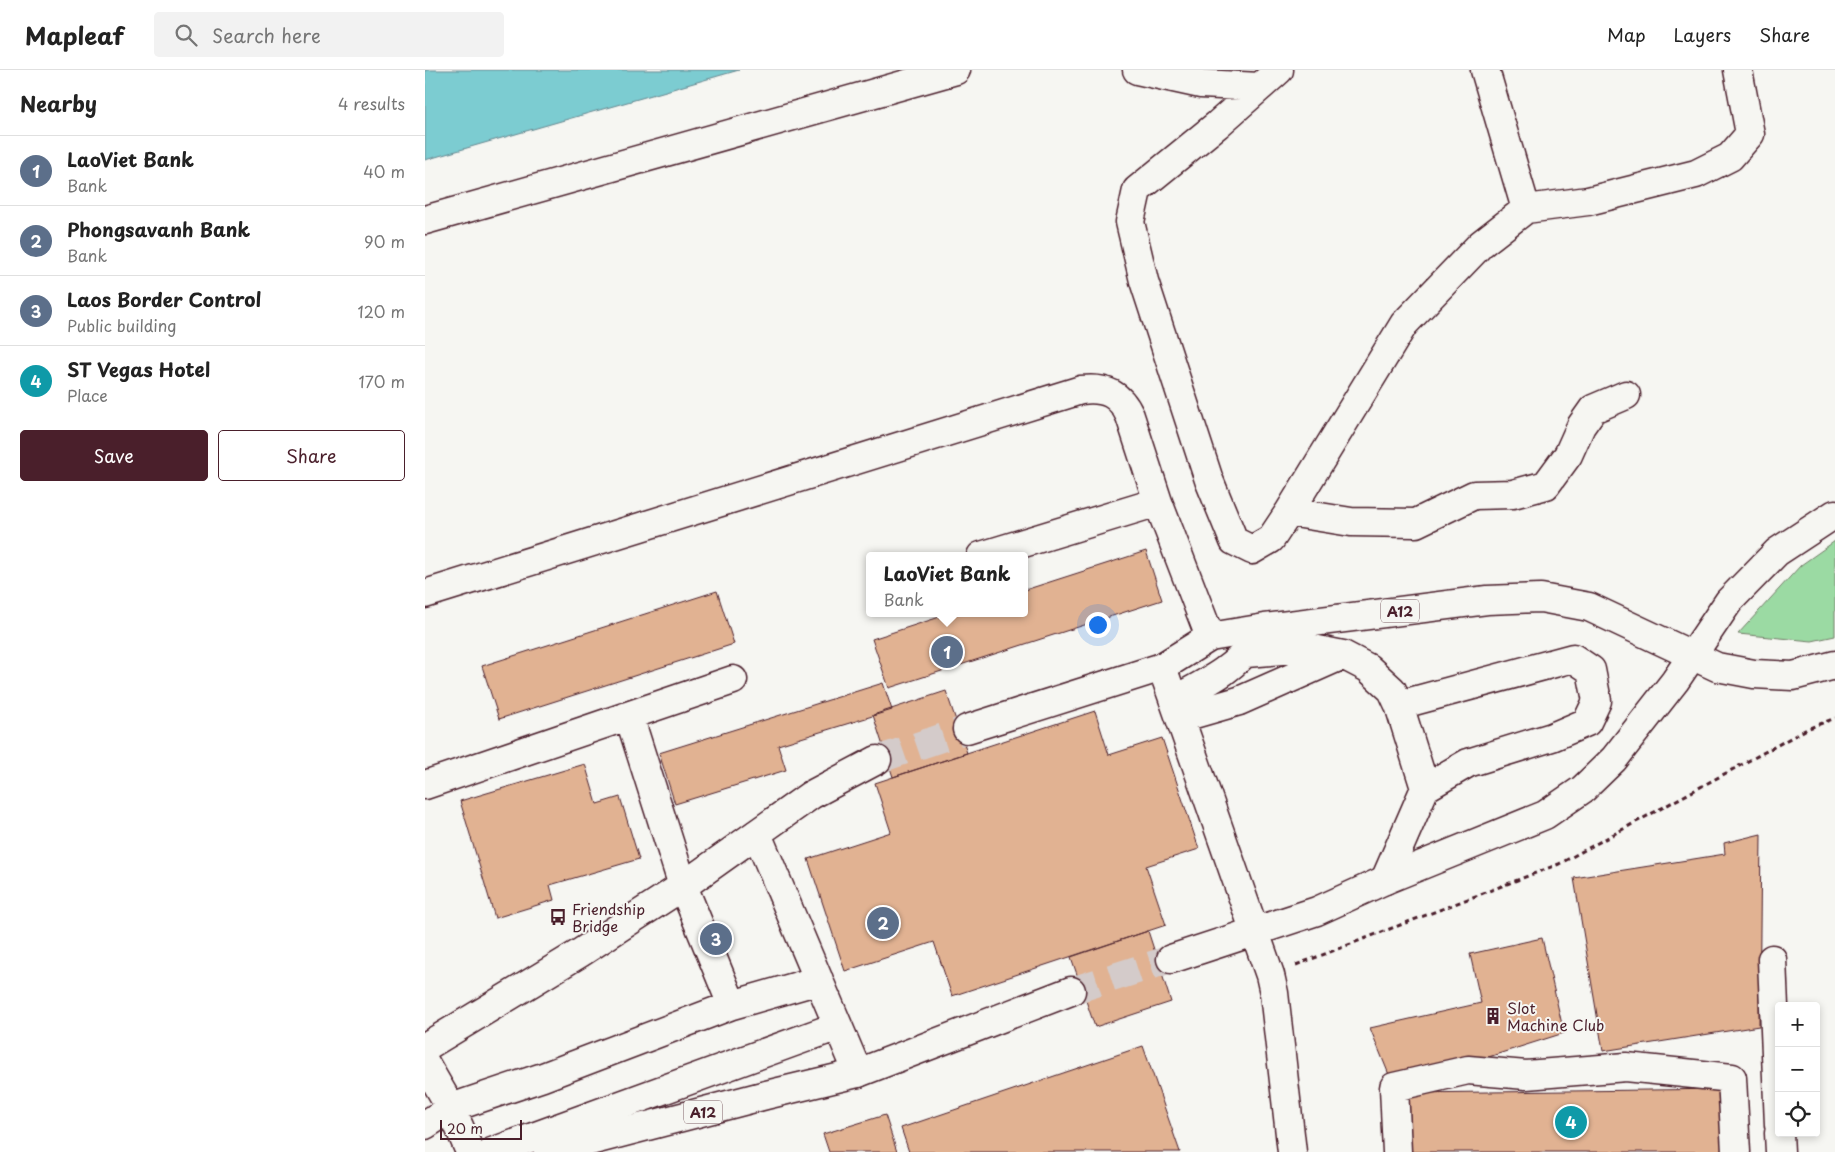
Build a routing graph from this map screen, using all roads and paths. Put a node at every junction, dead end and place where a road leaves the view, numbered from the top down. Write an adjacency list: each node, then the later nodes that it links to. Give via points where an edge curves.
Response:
1 (956, 70): 7 (main road)
2 (1137, 70): 5 (main road, via 1201,84)
3 (1485, 70): 6 (main road)
4 (1738, 70): 6 (main road, via 1750,134 1730,157 1696,174 1588,201)
5 (1269, 78): 10 (main road, via 1137,190 1130,222 1144,281 1199,452 1234,541 1252,550 1271,539)
6 (1526, 209): 10 (main road, via 1481,244 1404,324)
7 (425, 220)
8 (1626, 395): 10 (main road, via 1593,410 1581,426 1568,455 1546,485 1513,494 1474,495 1416,523 1351,522)
9 (1158, 502): 12 (main road); 13 (main road, via 1125,405 1116,396 1093,388); 15 (main road)
10 (1289, 512)
11 (1835, 514): 18 (main road, via 1777,552 1729,601)
12 (994, 552)
13 (425, 594)
14 (1265, 628): 15 (main road, A12); 16 (main road); 18 (main road, A12, via 1487,600 1541,598 1589,607)
15 (1210, 637): 20 (main road, A12)
16 (1246, 653): 17 (main road, via 1308,648); 23 (main road)
17 (1343, 655): 22 (main road, via 1368,668 1391,690); 23 (main road, via 1239,701)
18 (1692, 656): 19 (main road, A12, via 1717,667 1754,674 1793,676); 31 (main road, via 1614,759 1583,789 1545,815)
19 (1835, 665)
20 (1162, 667): 23 (main road); 26 (main road, A12)
21 (733, 680): 24 (main road)
22 (1399, 706): 29 (main road); 29 (main road, via 1573,658 1591,670 1597,701 1587,722 1468,763)
23 (1177, 709): 33 (main road)
24 (629, 716): 28 (main road); 32 (main road)
25 (1835, 718): 36 (path, via 1807,729 1559,864)
26 (967, 729)
27 (877, 760): 30 (main road, via 811,795)
28 (425, 785)
29 (1425, 788): 31 (main road)
30 (757, 834): 32 (main road); 37 (main road)
31 (1385, 880): 33 (main road, via 1317,911)
32 (683, 886): 39 (main road); 41 (main road)
33 (1255, 932): 35 (main road); 36 (main road)
34 (1772, 958): 44 (main road)
35 (1171, 959)
36 (1270, 975): 51 (main road)
37 (819, 980): 39 (main road); 40 (main road)
38 (1071, 991): 43 (main road, A12)
39 (732, 1005): 45 (main road, via 543,1077)
40 (838, 1026): 43 (main road); 49 (main road)
41 (425, 1047)
42 (425, 1063): 45 (main road)
43 (857, 1073): 50 (main road, A12)
44 (1778, 1092)
45 (451, 1108): 46 (main road); 48 (main road)
46 (425, 1125)
47 (1779, 1137): 54 (main road)
48 (470, 1152)
49 (492, 1152)
50 (548, 1152)
51 (1292, 1152)
52 (1397, 1152): 53 (main road, via 1394,1087 1468,1070 1526,1075 1625,1067 1732,1078)
53 (1736, 1152)
54 (1780, 1152)

